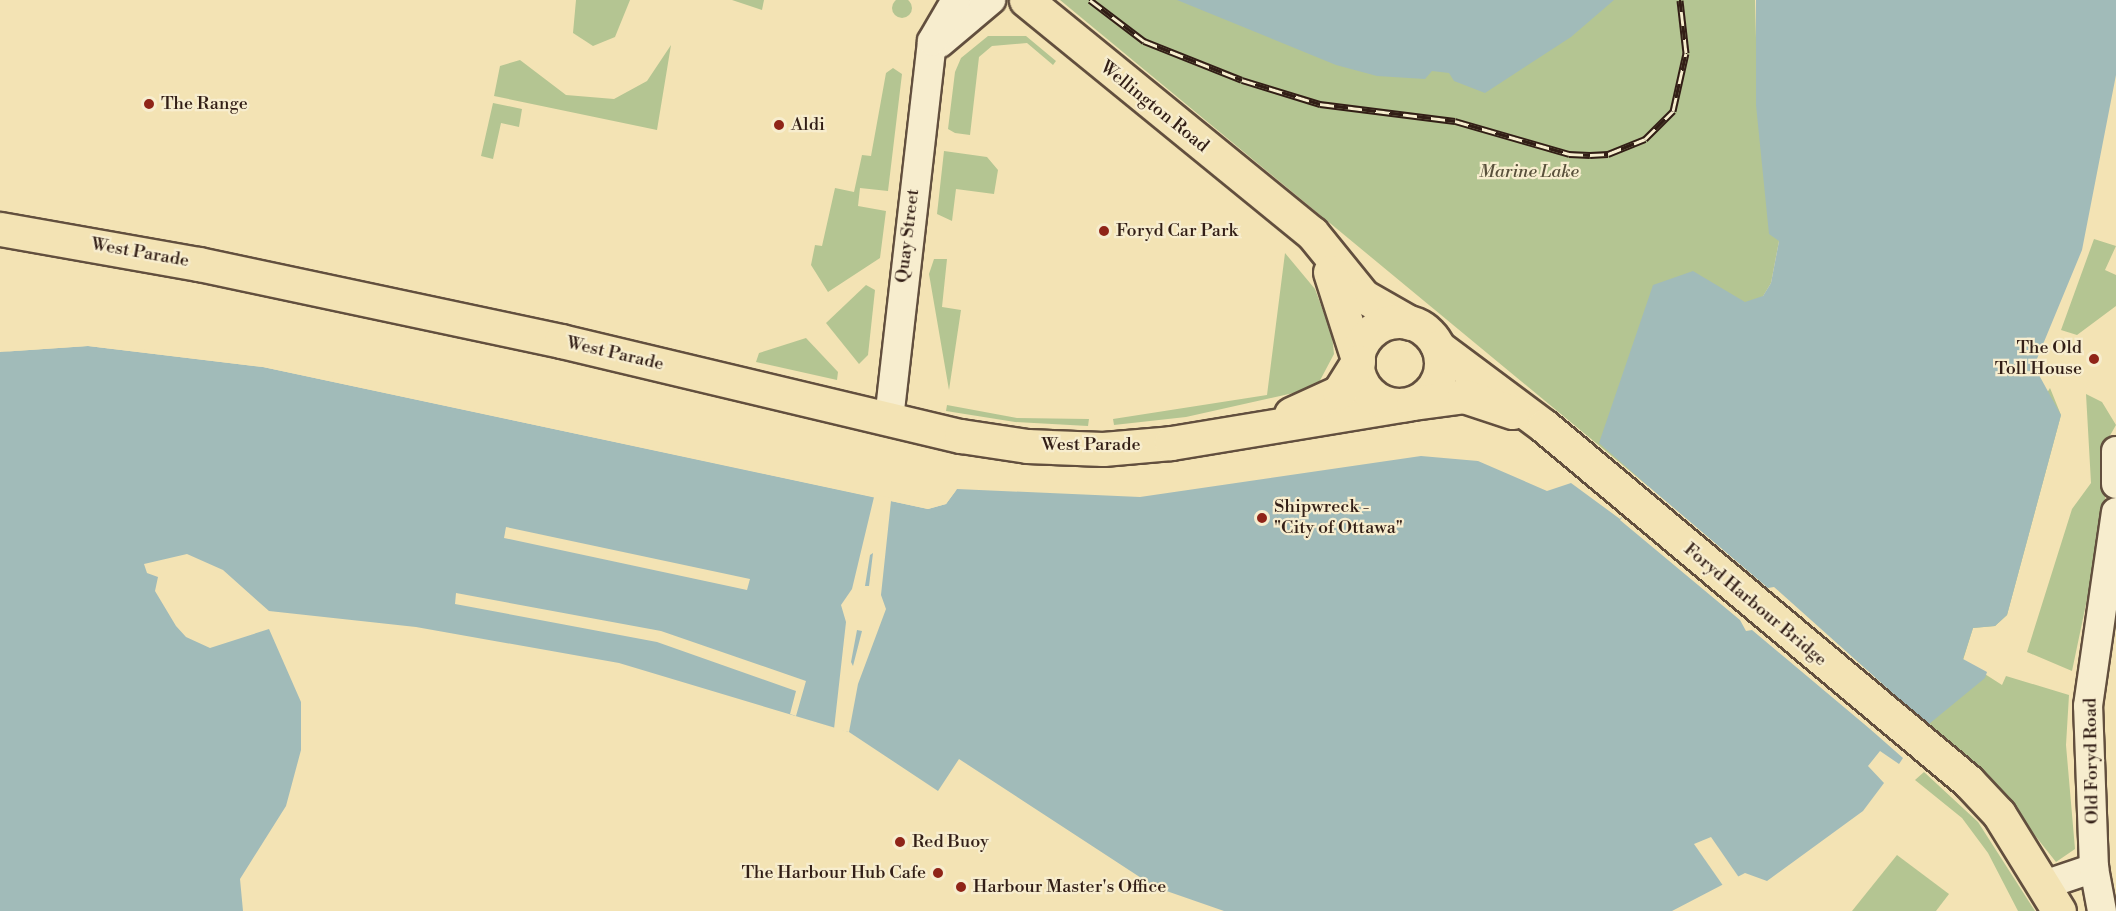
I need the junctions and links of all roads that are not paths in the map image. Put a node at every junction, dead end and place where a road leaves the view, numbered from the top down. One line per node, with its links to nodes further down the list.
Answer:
1 (956, 0): 4 (street, Quay Street)
2 (991, 0): 4 (street)
3 (1026, 0): 5 (main road, Wellington Road)
4 (931, 54): 11 (street, Quay Street)
5 (1284, 212): 7 (main road, Wellington Road); 9 (main road, Wellington Road)
6 (0, 229): 11 (main road, West Parade)
7 (1410, 323): 8 (main road); 9 (main road)
8 (1438, 347): 10 (main road); 12 (main road)
9 (1358, 360): 10 (main road); 13 (main road, West Parade)
10 (1406, 404): 12 (main road); 13 (main road, West Parade)
11 (889, 419): 13 (main road, West Parade)
12 (1544, 426): 19 (main road, Foryd Harbour Bridge)
13 (1232, 432)
14 (2116, 451): 15 (street)
15 (2116, 484)
16 (2116, 512): 17 (street, Old Foryd Road)
17 (2110, 586): 18 (street, Old Foryd Road)
18 (2094, 868): 19 (street); 20 (street, Old Foryd Road)
19 (2053, 898)
20 (2102, 911)

